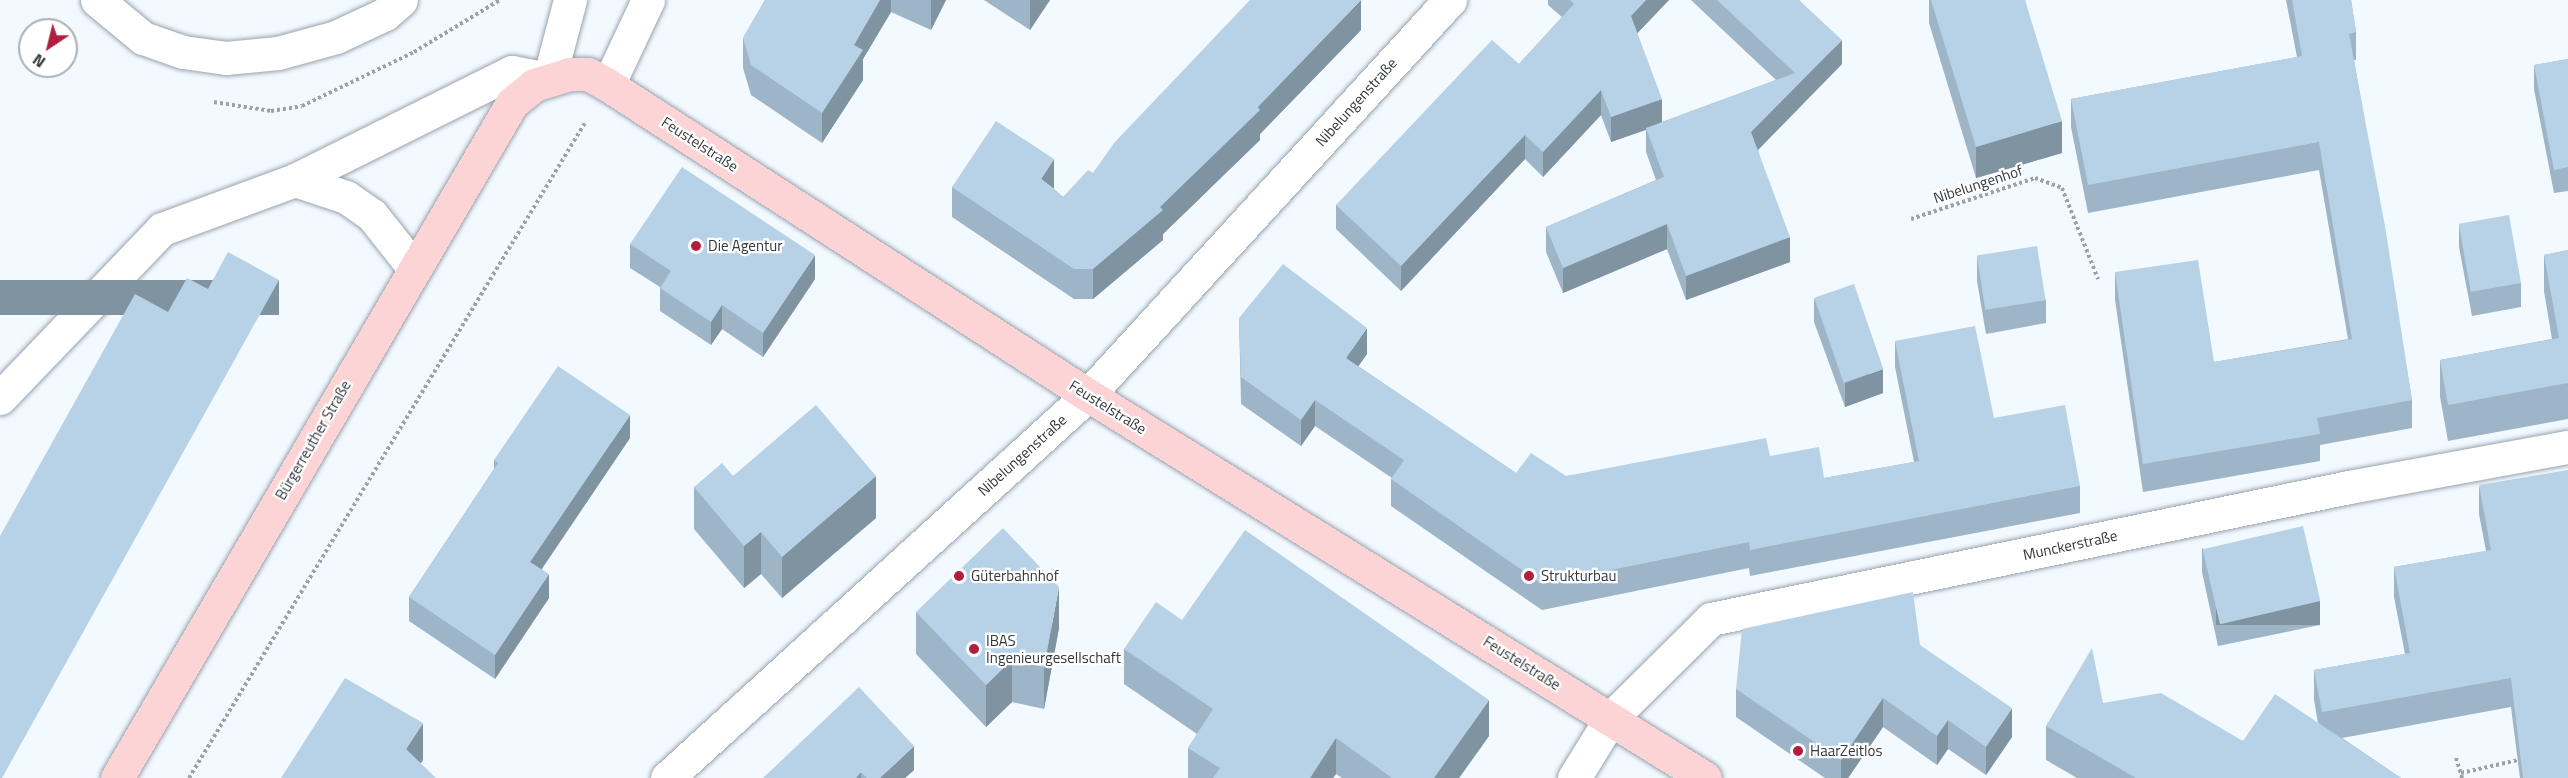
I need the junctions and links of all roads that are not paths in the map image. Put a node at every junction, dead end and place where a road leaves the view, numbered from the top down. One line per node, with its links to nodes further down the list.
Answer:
1 (97, 0): 2 (street)
2 (401, 0)
3 (570, 0): 6 (street)
4 (648, 0): 7 (street)
5 (1450, 0): 11 (street, Nibelungenstraße)
6 (549, 79): 7 (main road, Feustelstraße); 8 (main road, Feustelstraße); 9 (street)
7 (608, 85): 11 (main road, Feustelstraße)
8 (512, 103): 10 (main road, Bürgerreuther Straße)
9 (296, 180): 10 (street); 12 (street)
10 (413, 267): 15 (main road, Bürgerreuther Straße)
11 (1088, 395): 14 (main road, Feustelstraße); 16 (street, Nibelungenstraße)
12 (0, 398)
13 (2568, 447): 14 (street, Munckerstraße)
14 (1611, 718): 17 (street, Munckerstraße); 18 (main road, Feustelstraße)
15 (117, 778)
16 (667, 778)
17 (1574, 778)
18 (1705, 778)

